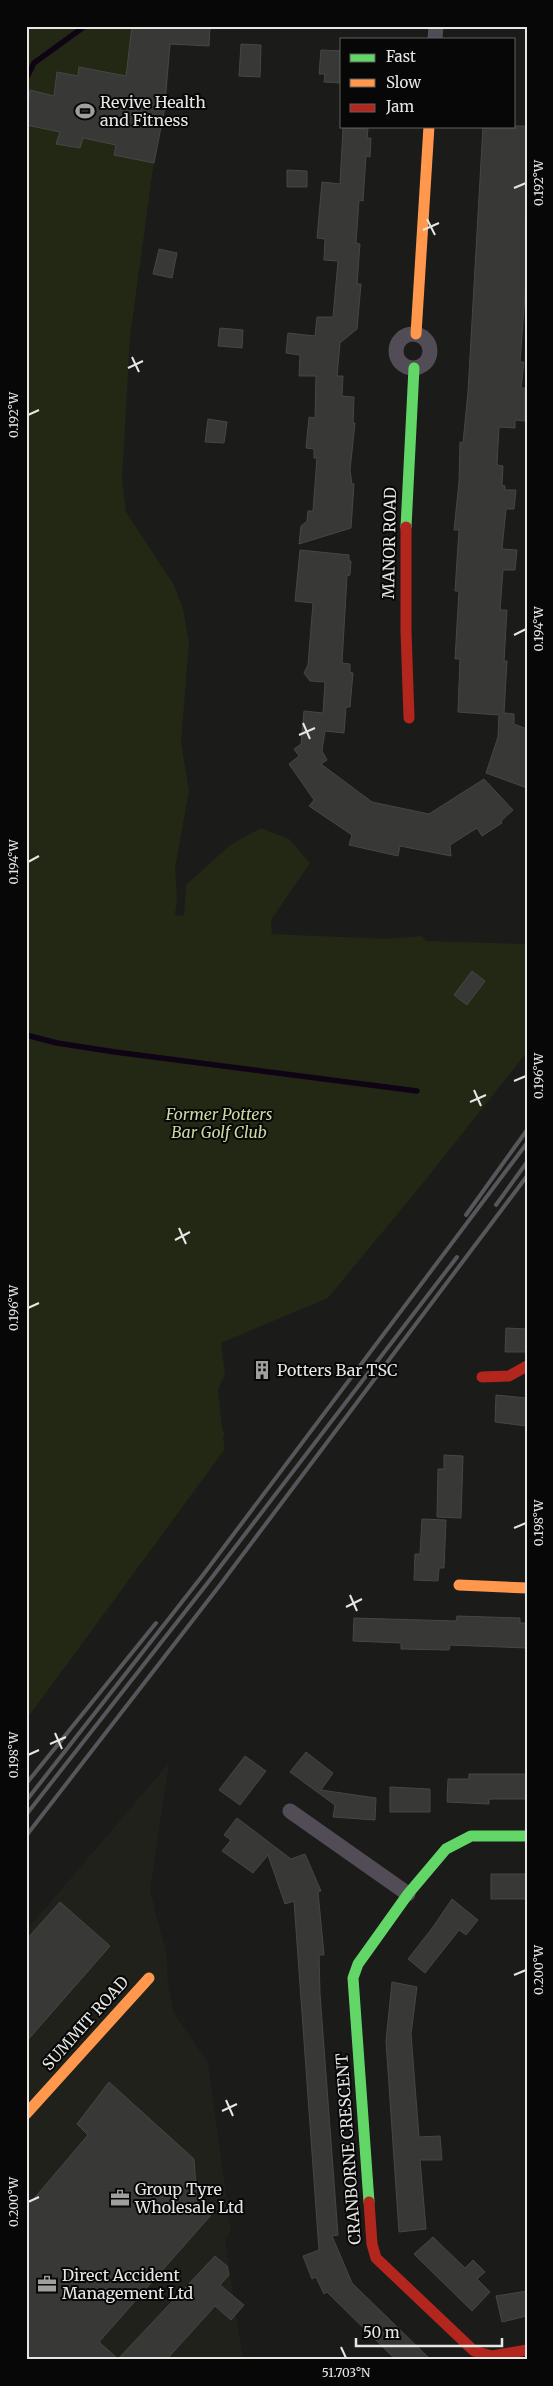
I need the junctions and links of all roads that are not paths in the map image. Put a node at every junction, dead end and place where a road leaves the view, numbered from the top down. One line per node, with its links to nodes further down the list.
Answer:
1 (429, 128): 2 (street)
2 (416, 334): 3 (street); 3 (street)
3 (414, 368): 4 (street, MANOR ROAD)
4 (409, 718)
5 (527, 1366): 6 (street)
6 (482, 1377)
7 (459, 1585): 8 (street)
8 (527, 1588)
9 (290, 1811): 11 (street)
10 (527, 1836): 11 (street, CRANBORNE CRESCENT)
11 (408, 1894): 14 (street, CRANBORNE CRESCENT)
12 (149, 1978): 13 (street, SUMMIT ROAD)
13 (26, 2114)
14 (527, 2350)

